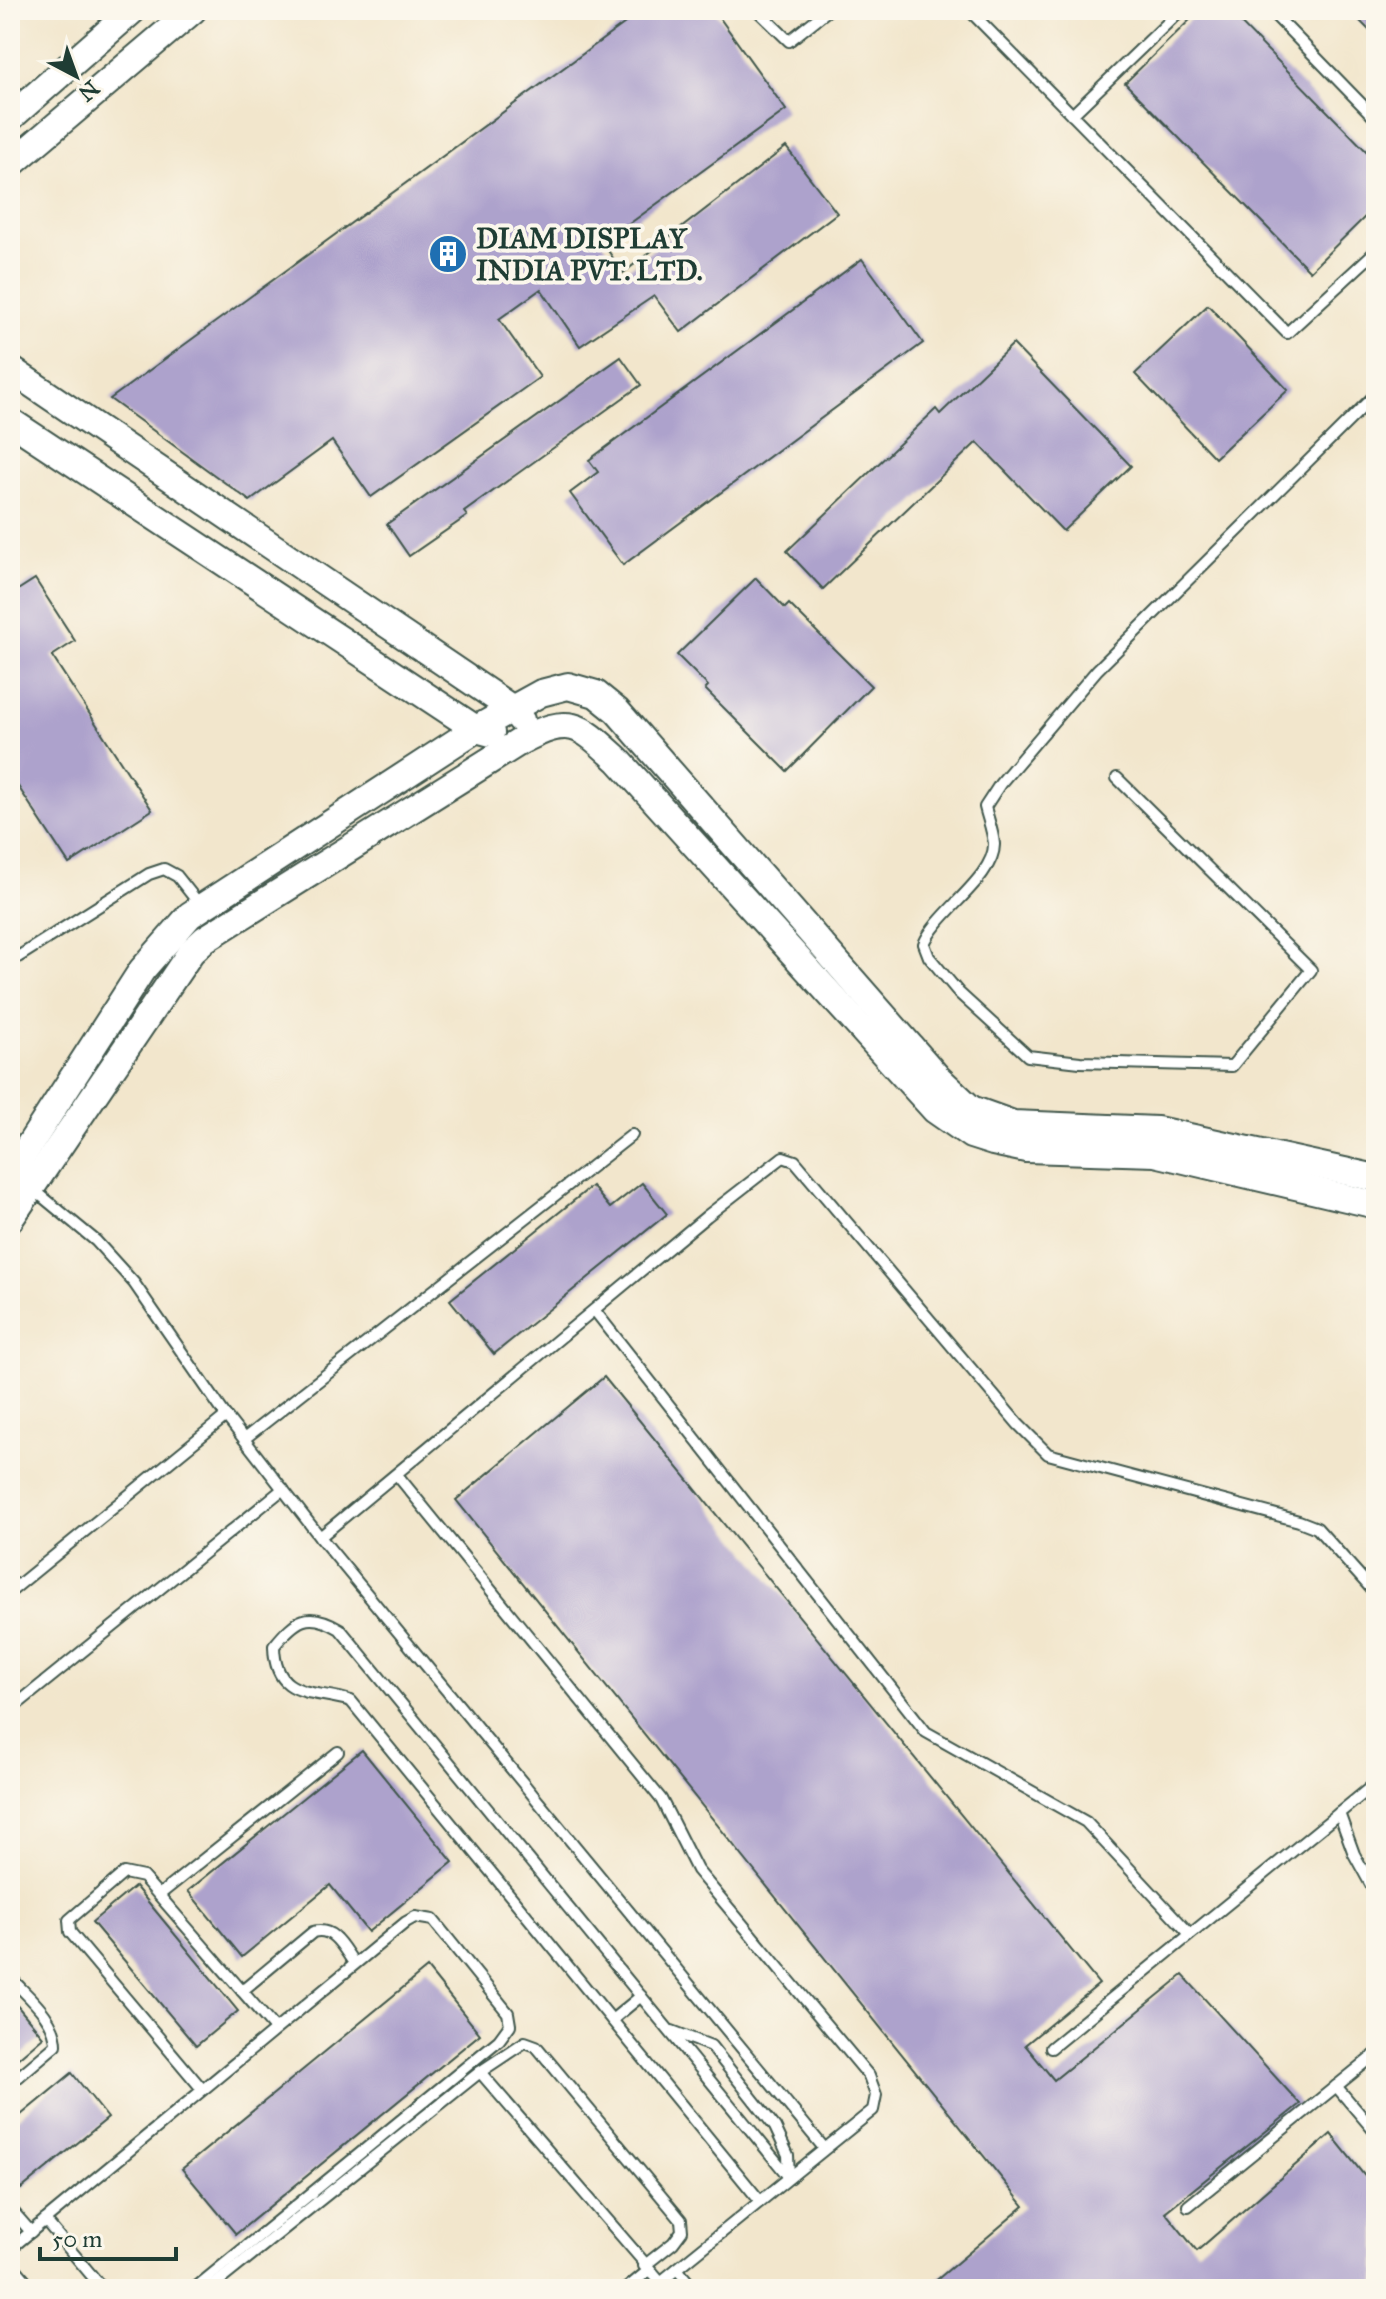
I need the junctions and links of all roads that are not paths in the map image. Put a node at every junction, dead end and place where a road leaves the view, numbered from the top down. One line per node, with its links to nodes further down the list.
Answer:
1 (133, 10): 9 (street)
2 (193, 10): 11 (street)
3 (757, 10): 4 (lane)
4 (828, 10)
5 (969, 10): 8 (lane)
6 (1181, 10): 8 (lane)
7 (1270, 10): 10 (lane)
8 (1072, 115): 12 (lane)
9 (10, 118)
10 (1376, 119)
11 (10, 165)
12 (1376, 251)
13 (10, 369): 16 (street)
14 (1376, 394): 19 (lane)
15 (10, 421): 17 (street)
16 (511, 708): 17 (street); 18 (street); 24 (street)
17 (476, 729): 18 (street); 20 (street)
18 (526, 738): 23 (street); 25 (street)
19 (1117, 778)
20 (201, 907): 21 (lane); 23 (street)
21 (10, 962)
22 (632, 1135): 29 (lane)
23 (18, 1178): 26 (street); 28 (lane)
24 (1376, 1178)
25 (1376, 1205)
26 (10, 1219)
27 (595, 1311): 30 (lane); 34 (lane); 41 (lane)
28 (226, 1416): 29 (lane); 33 (lane)
29 (244, 1439): 31 (lane)
30 (398, 1476): 32 (lane); 56 (lane)
31 (283, 1489): 32 (lane); 35 (lane)
32 (320, 1537): 56 (lane)
33 (10, 1592)
34 (1376, 1594)
35 (10, 1710)
36 (338, 1752): 40 (lane)
37 (1376, 1783): 38 (lane)
38 (1339, 1813): 39 (lane); 41 (lane)
39 (1376, 1894)
40 (159, 1895): 44 (lane); 54 (lane)
41 (1190, 1934): 49 (lane)
42 (354, 1963): 44 (lane); 47 (lane); 70 (lane)
43 (10, 1977): 52 (lane)
44 (242, 1991): 47 (lane)
45 (641, 1996): 46 (lane); 46 (lane); 48 (lane)
46 (612, 2020): 58 (lane)
47 (275, 2029): 54 (lane)
48 (669, 2030): 57 (lane); 57 (lane)
49 (1051, 2048)
50 (1376, 2054): 53 (lane)
51 (480, 2072): 65 (lane); 65 (lane); 71 (lane)
52 (10, 2084)
53 (1336, 2086): 55 (lane); 59 (lane)
54 (202, 2089): 61 (lane)
55 (1376, 2133)
56 (824, 2148): 57 (lane)
57 (789, 2177): 58 (lane)
58 (760, 2201): 66 (lane)
59 (1188, 2206)
60 (10, 2208): 62 (lane)
61 (45, 2220): 62 (lane); 69 (lane)
62 (31, 2232): 63 (lane)
63 (10, 2249)
64 (10, 2262): 68 (lane)
65 (647, 2268): 67 (lane); 72 (lane)
66 (677, 2269): 67 (lane); 73 (lane)
67 (657, 2285)
68 (33, 2289)
69 (103, 2289)
70 (194, 2289)
71 (209, 2289)
72 (626, 2289)
73 (694, 2289)

